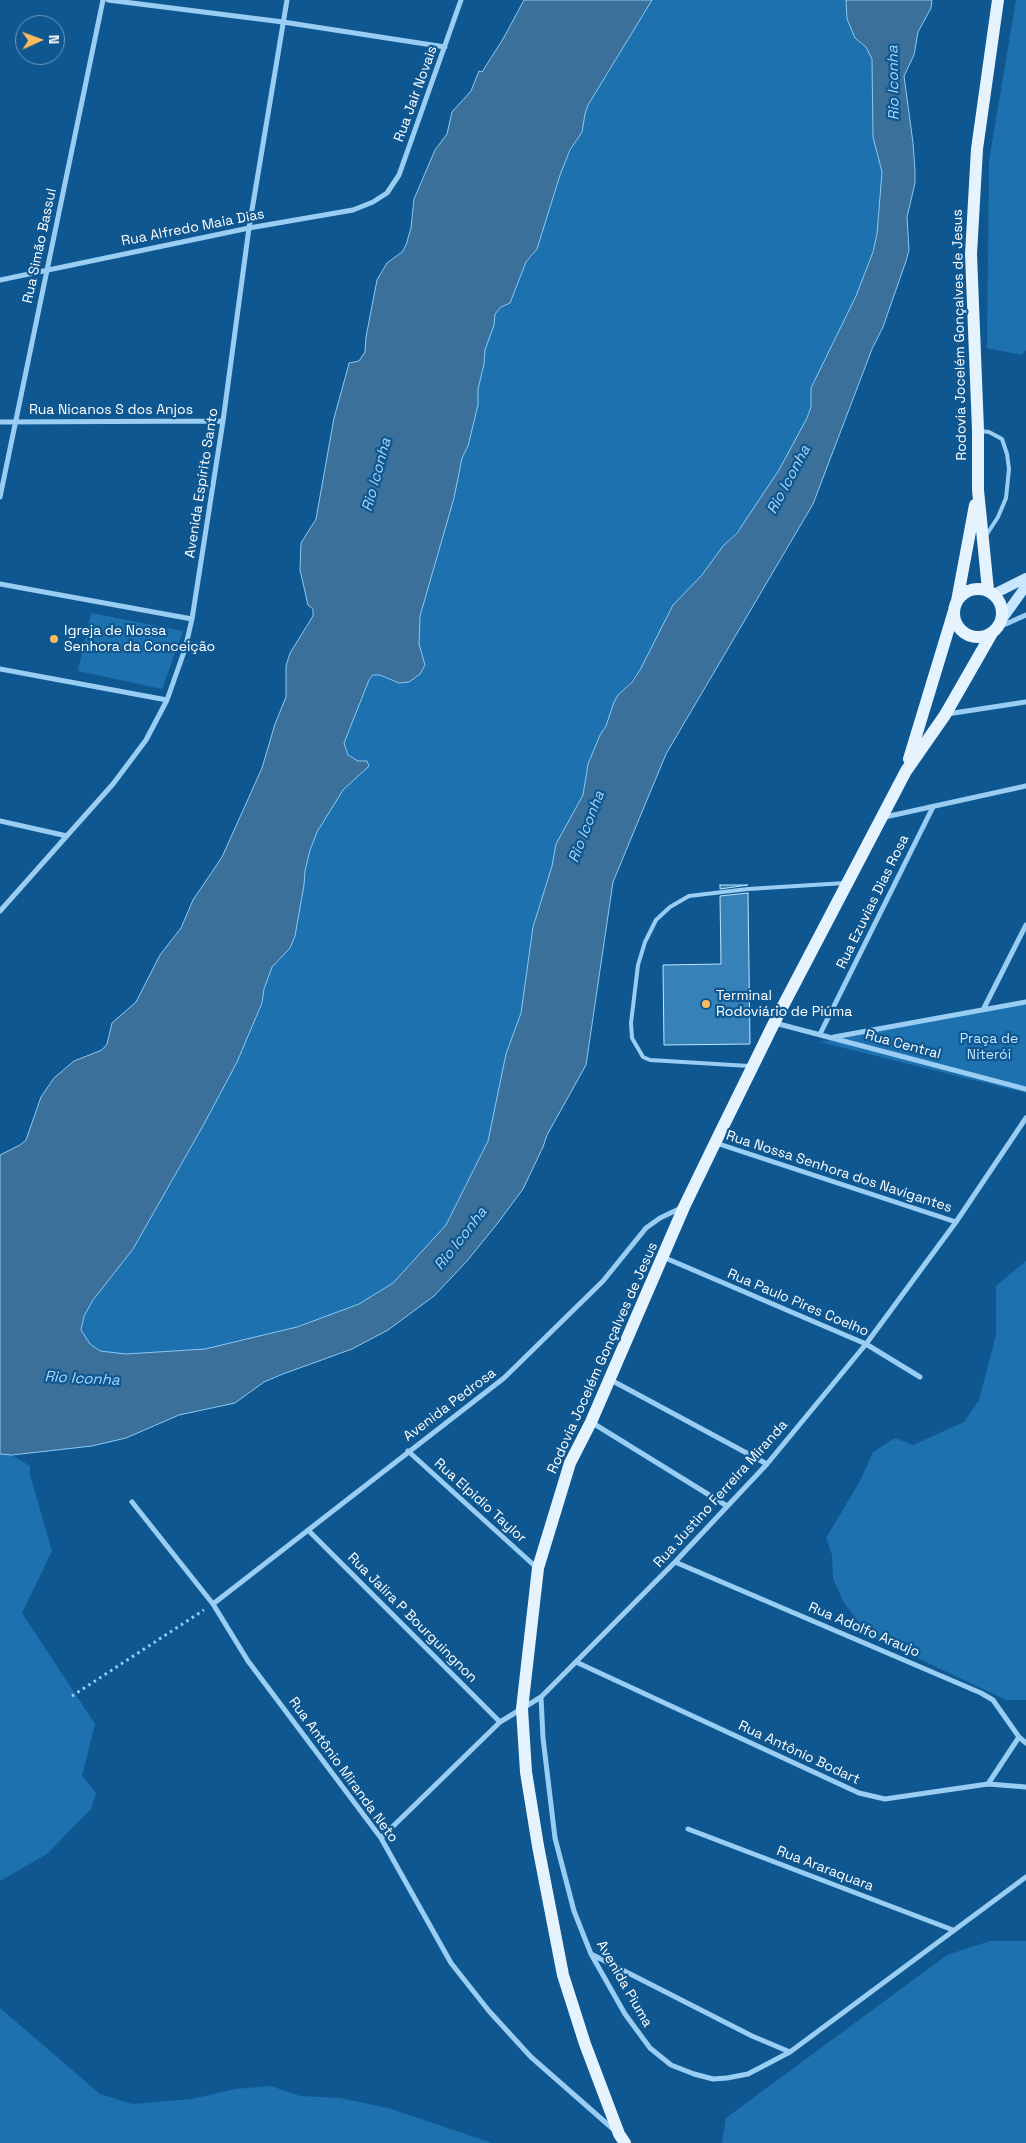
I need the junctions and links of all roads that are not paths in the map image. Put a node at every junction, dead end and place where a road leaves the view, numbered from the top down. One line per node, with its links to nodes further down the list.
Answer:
1 (103, 0): 10 (street, Rua Simão Bassul)
2 (108, 0): 6 (street)
3 (286, 0): 6 (street, Avenida Espírito Santo)
4 (461, 0): 7 (street, Rua Jair Novais)
5 (998, 0): 15 (main road, Rodovia Jocelém Gonçalves de Jesus)
6 (283, 22): 7 (street); 9 (street, Avenida Espírito Santo)
7 (445, 47): 8 (street, Rua Jair Novais)
8 (387, 194): 9 (street, Rua Alfredo Maia Dias)
9 (249, 228): 10 (street, Rua Alfredo Maia Dias); 12 (street, Avenida Espírito Santo)
10 (47, 269): 11 (street, Rua Alfredo Maia Dias); 14 (street, Rua Simão Bassul)
11 (0, 280)
12 (223, 421): 14 (street, Rua Nicanos S dos Anjos); 25 (street, Avenida Espírito Santo)
13 (0, 422): 14 (street, Rua Nicanos S dos Anjos)
14 (16, 422): 17 (street, Rua Simão Bassul)
15 (978, 430): 16 (main road, Rodovia Jocelém Gonçalves de Jesus); 18 (lane)
16 (978, 490): 18 (main road, Rodovia Jocelém Gonçalves de Jesus); 23 (main road, Rodovia Jocelém Gonçalves de Jesus)
17 (0, 497)
18 (982, 540): 22 (main road, Rodovia Jocelém Gonçalves de Jesus)
19 (1026, 578): 22 (main road)
20 (0, 584): 25 (street)
21 (1026, 586): 26 (main road)
22 (991, 592): 23 (main road); 26 (main road)
23 (955, 607): 26 (main road); 31 (main road, Rodovia Jocelém Gonçalves de Jesus)
24 (1026, 615): 26 (street)
25 (192, 619): 28 (street, Avenida Espírito Santo)
26 (998, 626): 30 (main road, Rodovia Jocelém Gonçalves de Jesus)
27 (0, 668): 28 (street)
28 (166, 700): 36 (street, Avenida Espírito Santo)
29 (1026, 702): 30 (street)
30 (945, 714): 31 (main road, Rodovia Jocelém Gonçalves de Jesus)
31 (906, 771): 34 (main road, Rodovia Jocelém Gonçalves de Jesus)
32 (1026, 786): 33 (street)
33 (933, 807): 34 (street); 43 (street, Rua Ezuvias Dias Rosa)
34 (882, 817): 37 (main road, Rodovia Jocelém Gonçalves de Jesus)
35 (0, 821): 36 (street)
36 (67, 836): 38 (street, Avenida Espírito Santo)
37 (848, 882): 42 (main road, Rodovia Jocelém Gonçalves de Jesus); 45 (lane)
38 (0, 911)
39 (1026, 925): 41 (street)
40 (1026, 1002): 41 (street)
41 (983, 1010): 44 (street)
42 (774, 1022): 43 (street, Rua Central); 45 (main road, Rodovia Jocelém Gonçalves de Jesus)
43 (820, 1034): 44 (street, Rua Central)
44 (831, 1038): 46 (street, Rua Central)
45 (754, 1066): 48 (main road, Rodovia Jocelém Gonçalves de Jesus)
46 (1026, 1089)
47 (1026, 1118): 50 (street, Rua Justino Ferreira Miranda)
48 (715, 1143): 49 (main road, Rodovia Jocelém Gonçalves de Jesus); 50 (street, Rua Nossa Senhora dos Navigantes)
49 (684, 1207): 51 (main road, Rodovia Jocelém Gonçalves de Jesus); 56 (street, Avenida Pedrosa)
50 (956, 1222): 52 (street, Rua Justino Ferreira Miranda)
51 (663, 1257): 52 (street, Rua Paulo Pires Coelho); 53 (main road, Rodovia Jocelém Gonçalves de Jesus)
52 (866, 1344): 54 (street, Rua Paulo Pires Coelho); 57 (street, Rua Justino Ferreira Miranda)
53 (608, 1378): 55 (main road, Rodovia Jocelém Gonçalves de Jesus); 57 (street)
54 (920, 1378)
55 (591, 1422): 59 (street); 62 (main road, Rodovia Jocelém Gonçalves de Jesus)
56 (408, 1451): 60 (street, Avenida Pedrosa); 62 (street, Rua Elpidio Taylor)
57 (767, 1464): 59 (street, Rua Justino Ferreira Miranda)
58 (132, 1502): 63 (street, Rua Antônio Miranda Neto)
59 (727, 1506): 61 (street, Rua Justino Ferreira Miranda)
60 (308, 1530): 63 (street, Avenida Pedrosa); 67 (street, Rua Jalira P Bourguingnon)
61 (675, 1562): 64 (street, Rua Justino Ferreira Miranda); 68 (street, Rua Adolfo Araujo)
62 (538, 1568): 66 (main road, Rodovia Jocelém Gonçalves de Jesus)
63 (213, 1604): 73 (street, Rua Antônio Miranda Neto)
64 (576, 1662): 65 (street, Rua Justino Ferreira Miranda); 70 (street, Rua Antônio Bodart)
65 (542, 1697): 66 (street, Rua Justino Ferreira Miranda); 76 (street, Avenida Piuma)
66 (522, 1709): 67 (street, Rua Justino Ferreira Miranda); 78 (main road, Rodovia Jocelém Gonçalves de Jesus)
67 (500, 1722): 73 (street, Rua Justino Ferreira Miranda)
68 (1019, 1737): 69 (street, Rua Adolfo Araujo); 70 (street)
69 (1026, 1743)
70 (988, 1784): 71 (street, Rua Antônio Bodart)
71 (1026, 1787)
72 (688, 1829): 75 (street, Rua Araraquara)
73 (381, 1838): 78 (street, Rua Antônio Miranda Neto)
74 (1026, 1877): 75 (street, Avenida Piuma)
75 (953, 1930): 77 (street, Avenida Piuma)
76 (591, 1954): 77 (street); 77 (street, Avenida Piuma)
77 (790, 2052)
78 (622, 2139)

